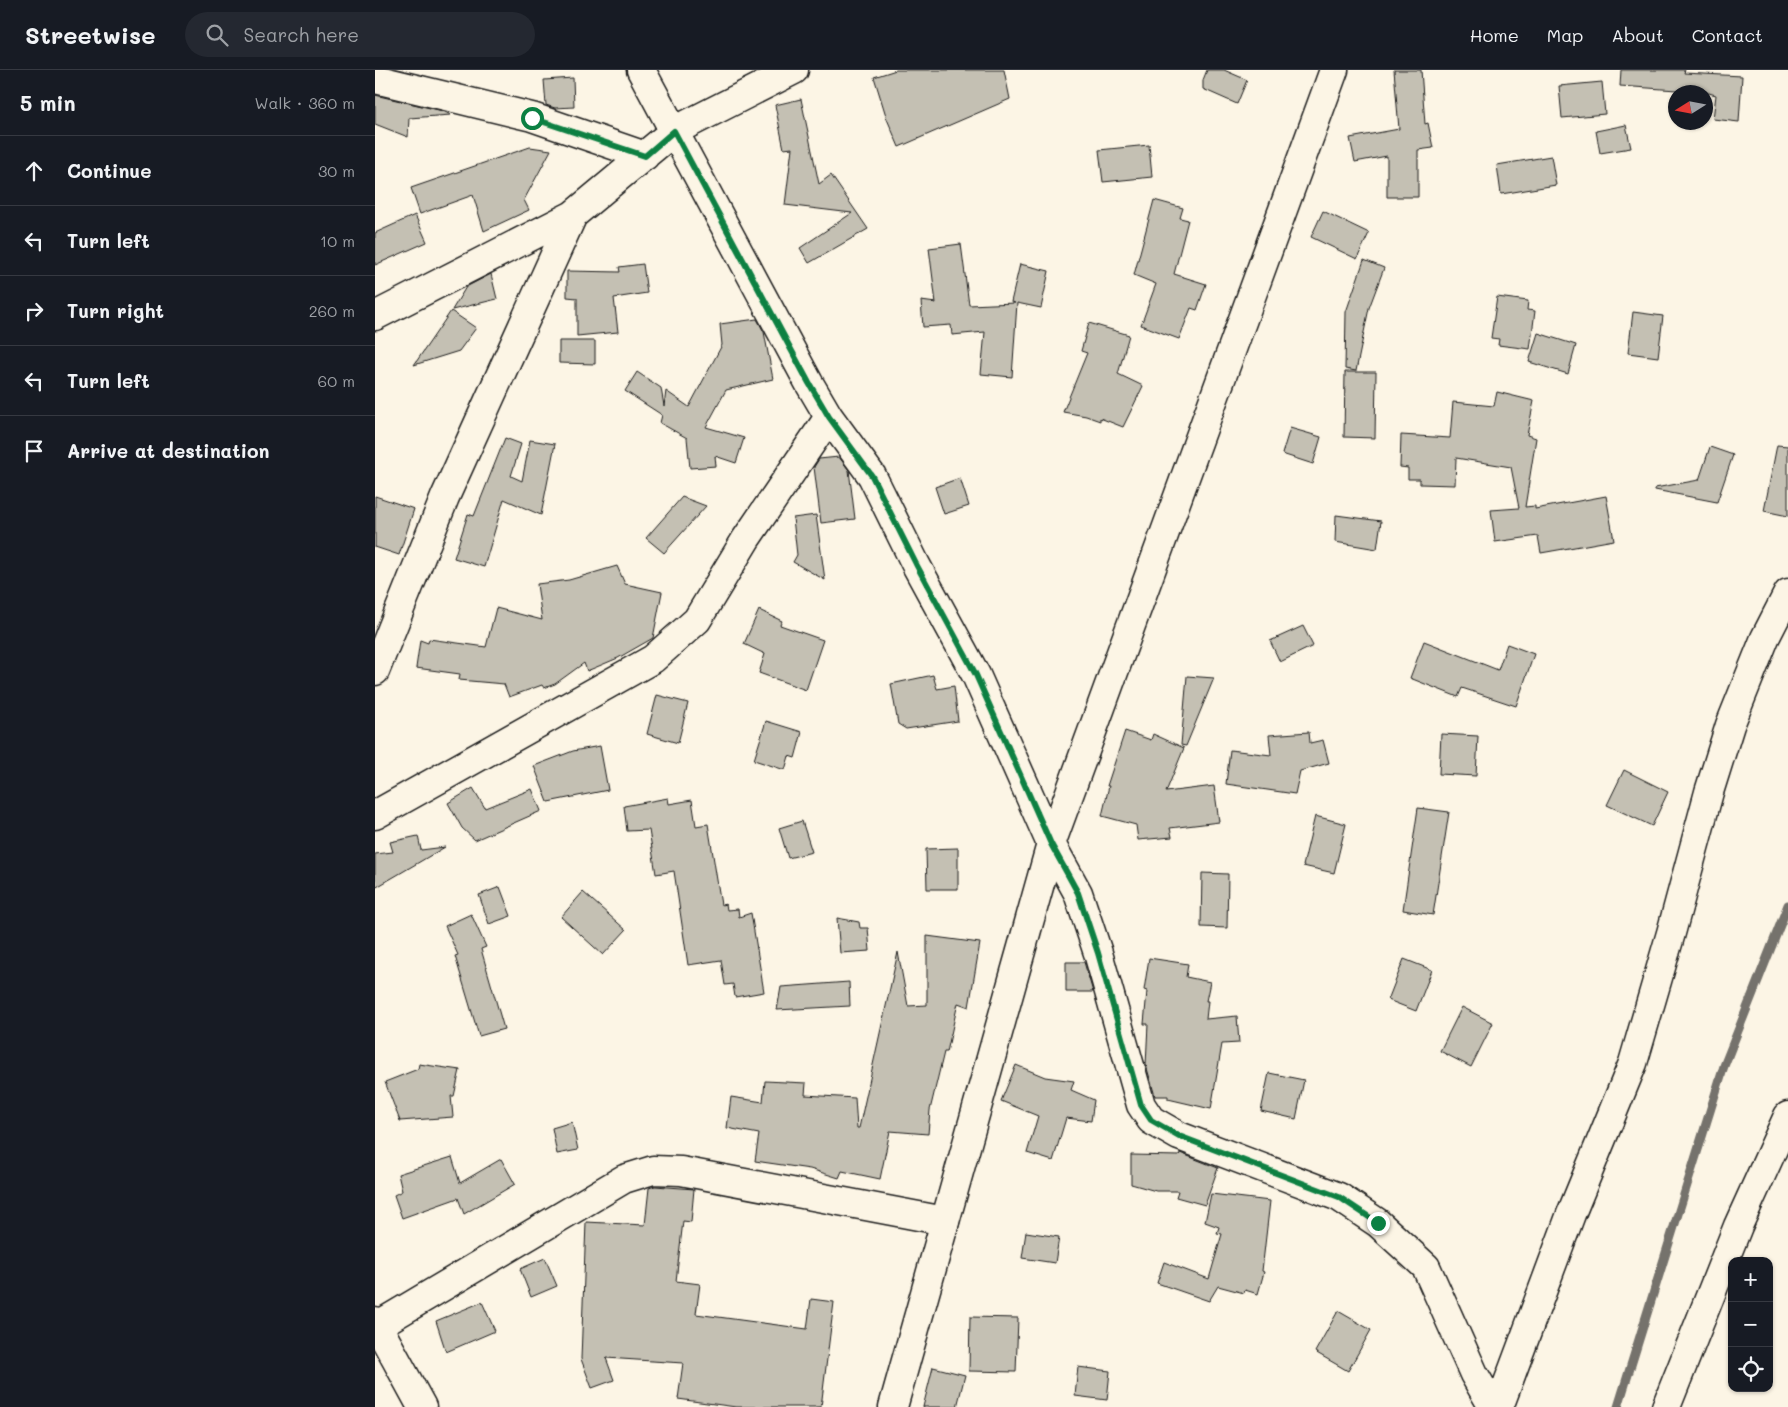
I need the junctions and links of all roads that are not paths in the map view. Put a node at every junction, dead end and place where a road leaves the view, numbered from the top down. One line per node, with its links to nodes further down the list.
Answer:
1 (641, 70): 6 (street)
2 (794, 70): 4 (street)
3 (1334, 70): 14 (street)
4 (767, 77): 6 (street)
5 (375, 79): 7 (street)
6 (674, 131): 7 (street); 10 (street)
7 (645, 156): 8 (street)
8 (573, 215): 9 (street); 12 (street)
9 (375, 316)
10 (829, 417): 13 (street); 14 (street)
11 (1788, 593): 21 (street)
12 (375, 671)
13 (375, 816)
14 (1051, 844): 16 (street); 20 (street)
15 (1788, 1116): 22 (street)
16 (945, 1221): 17 (street); 19 (street)
17 (376, 1325): 18 (street)
18 (422, 1407)
19 (893, 1407)
20 (1493, 1407)
21 (1499, 1407)
22 (1666, 1407)

